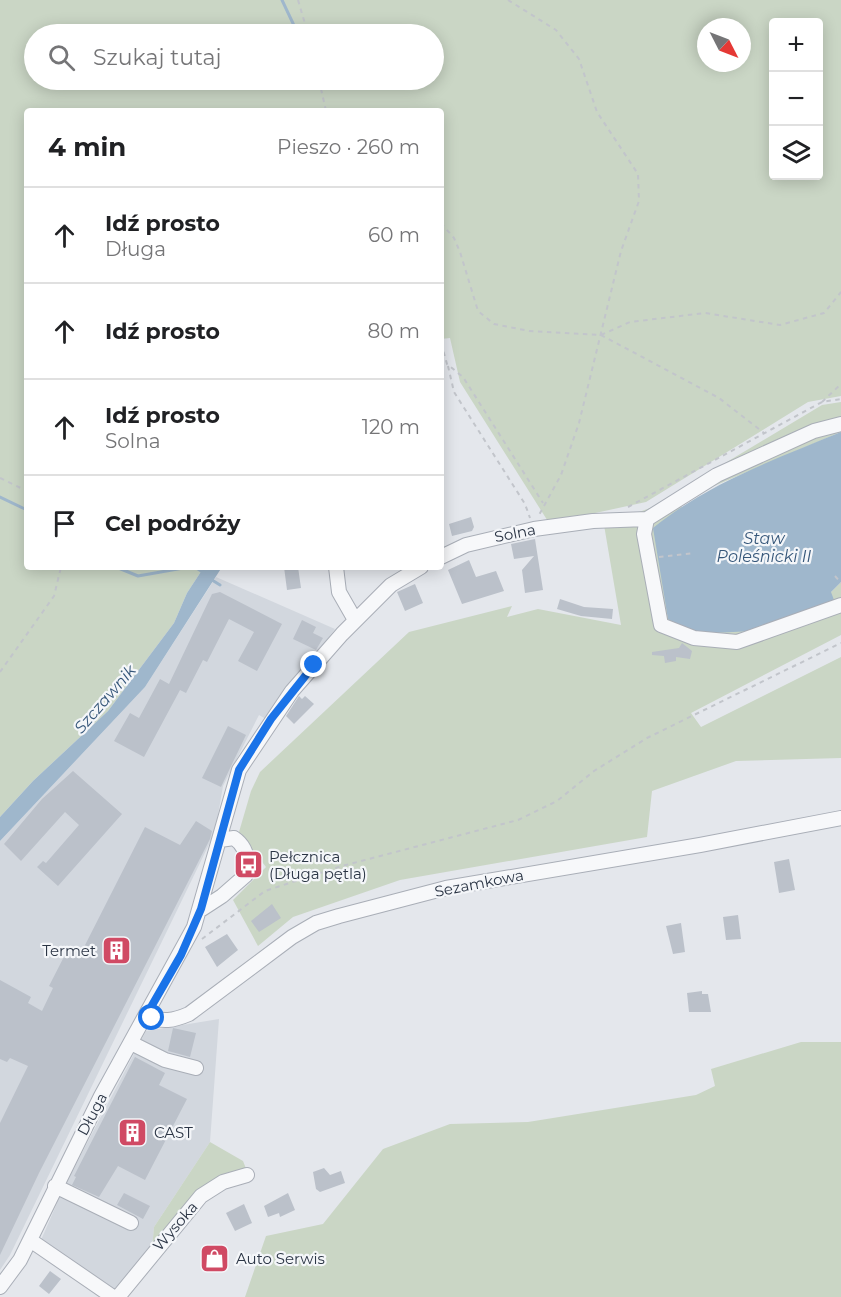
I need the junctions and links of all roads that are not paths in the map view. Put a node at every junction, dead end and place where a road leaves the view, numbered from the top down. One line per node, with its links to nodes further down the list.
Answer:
1 (841, 424): 2 (street)
2 (647, 519): 3 (street, Solna); 6 (street)
3 (444, 556)
4 (336, 570): 7 (street)
5 (416, 570): 7 (street)
6 (841, 605)
7 (354, 620): 9 (street)
8 (841, 818): 11 (street, Sezamkowa)
9 (221, 835): 10 (street, Długa); 10 (street)
10 (201, 909): 11 (street, Długa)
11 (147, 1014): 12 (street, Długa)
12 (131, 1043): 13 (street); 15 (street, Długa)
13 (196, 1068)
14 (247, 1175): 20 (street, Wysoka)
15 (55, 1186): 16 (street); 17 (street, Długa)
16 (131, 1224)
17 (30, 1240): 18 (street, Długa); 19 (street)
18 (0, 1287)
19 (113, 1297)
20 (118, 1297)

